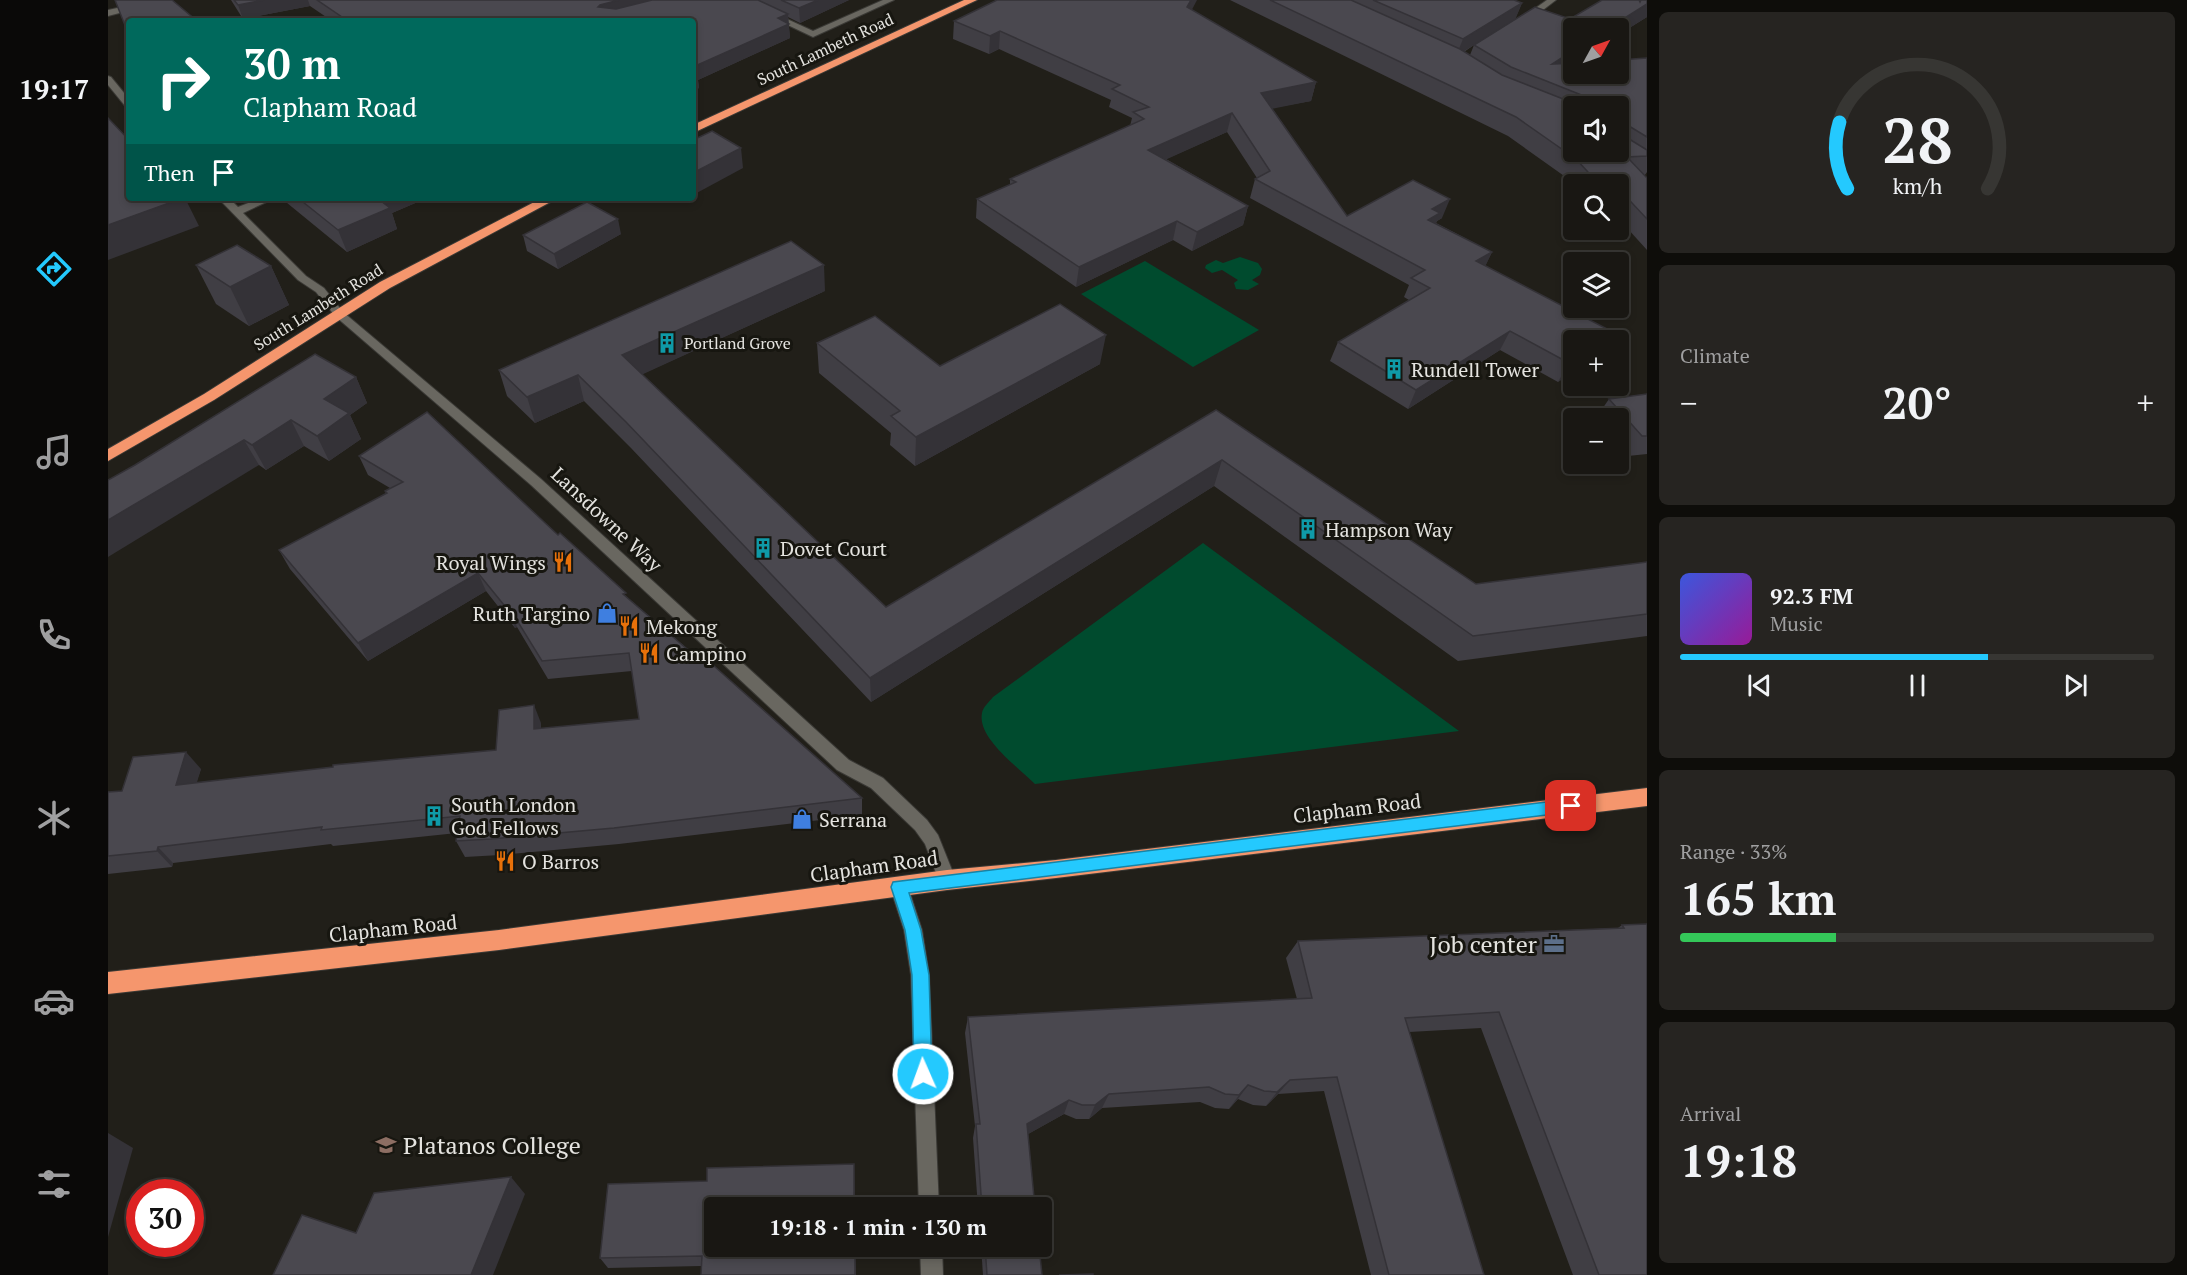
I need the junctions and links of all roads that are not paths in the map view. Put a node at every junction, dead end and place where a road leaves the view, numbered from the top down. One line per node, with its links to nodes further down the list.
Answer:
1 (165, 0): 6 (street)
2 (739, 0): 3 (street)
3 (890, 0)
4 (972, 0): 10 (highway, South Lambeth Road)
5 (1552, 0): 7 (street)
6 (108, 13)
7 (1511, 30)
8 (108, 79): 9 (street)
9 (126, 101)
10 (696, 128)
11 (226, 201): 14 (street, Lansdowne Way)
12 (263, 201): 14 (street)
13 (546, 201): 15 (highway, South Lambeth Road)
14 (236, 212): 15 (street, Lansdowne Way)
15 (339, 314): 16 (highway, South Lambeth Road); 18 (street, Lansdowne Way)
16 (108, 456)
17 (1647, 797): 18 (highway, Clapham Road)
18 (947, 880): 19 (highway, Clapham Road)
19 (899, 887): 20 (highway, Clapham Road); 21 (street)
20 (108, 983)
21 (929, 1197)
22 (931, 1257): 23 (street)
23 (932, 1275)

